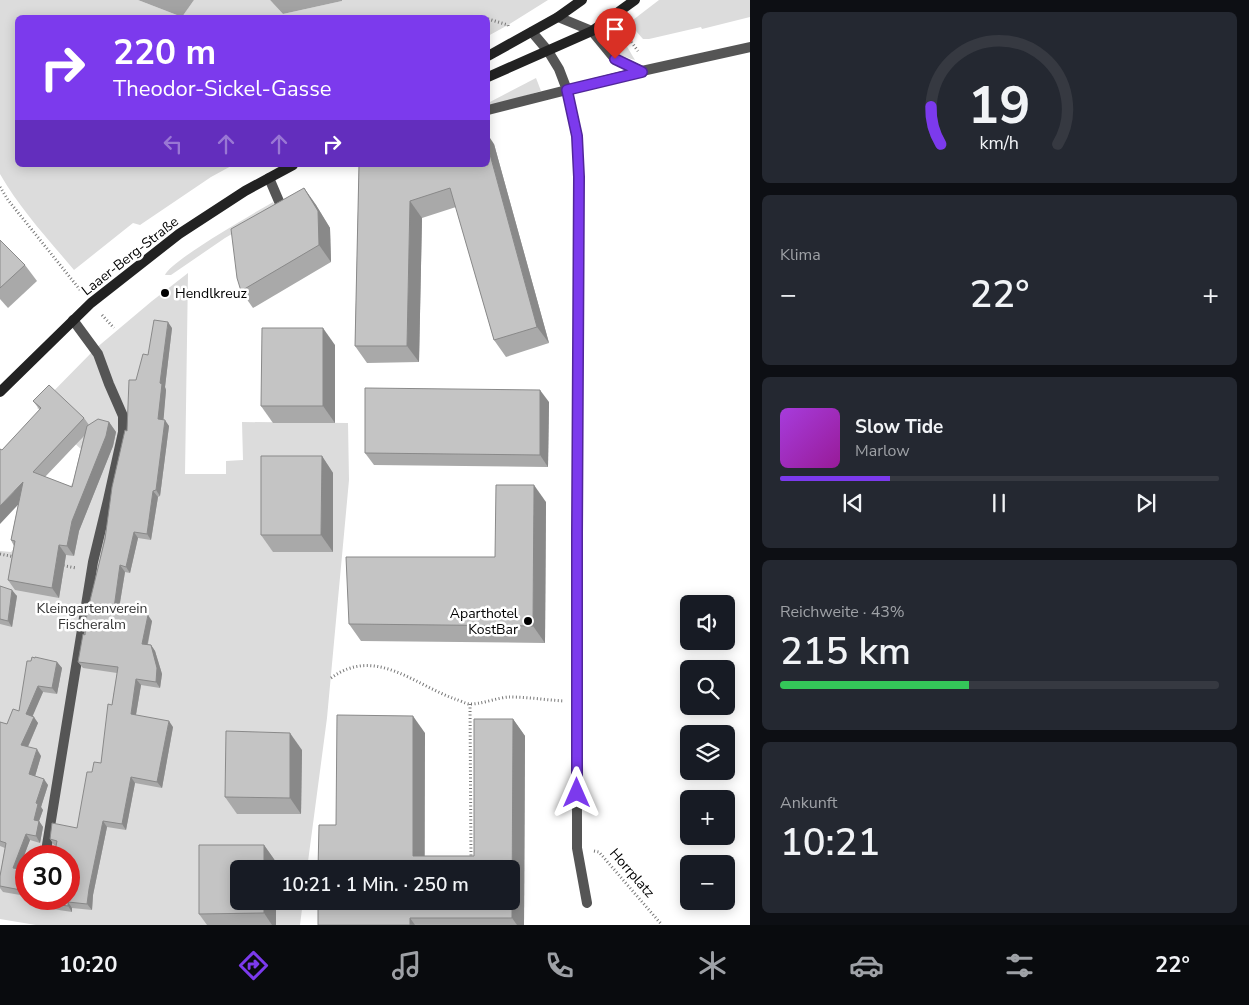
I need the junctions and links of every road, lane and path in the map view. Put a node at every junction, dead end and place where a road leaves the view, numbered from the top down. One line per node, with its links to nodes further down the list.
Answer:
1 (582, 0): 3 (main road)
2 (635, 0): 8 (main road)
3 (558, 17): 7 (main road); 8 (street)
4 (490, 20): 6 (path)
5 (619, 25): 12 (path)
6 (510, 29)
7 (532, 32): 10 (street); 11 (main road)
8 (592, 32): 10 (main road); 12 (street)
9 (750, 47): 12 (street)
10 (548, 51): 13 (main road); 14 (street)
11 (490, 55)
12 (647, 71): 14 (street)
13 (490, 76)
14 (567, 90): 15 (street); 29 (street)
15 (490, 109)
16 (289, 167): 17 (main road, Laaer-Berg-Straße)
17 (269, 178): 19 (street); 20 (main road, Laaer-Berg-Straße)
18 (0, 187): 20 (path)
19 (284, 213)
20 (91, 303): 21 (main road, Laaer-Berg-Straße); 22 (path)
21 (73, 320): 23 (main road, Laaer-Berg-Straße); 27 (street)
22 (114, 328)
23 (0, 392)
24 (0, 554): 25 (path)
25 (21, 558)
26 (56, 564): 27 (path)
27 (92, 571): 31 (street)
28 (331, 678): 30 (path)
29 (577, 702): 30 (path); 32 (street)
30 (470, 704): 33 (path)
31 (47, 845)
32 (577, 848): 34 (street); 35 (path, Horrplatz)
33 (471, 856)
34 (587, 903)
35 (662, 925)

